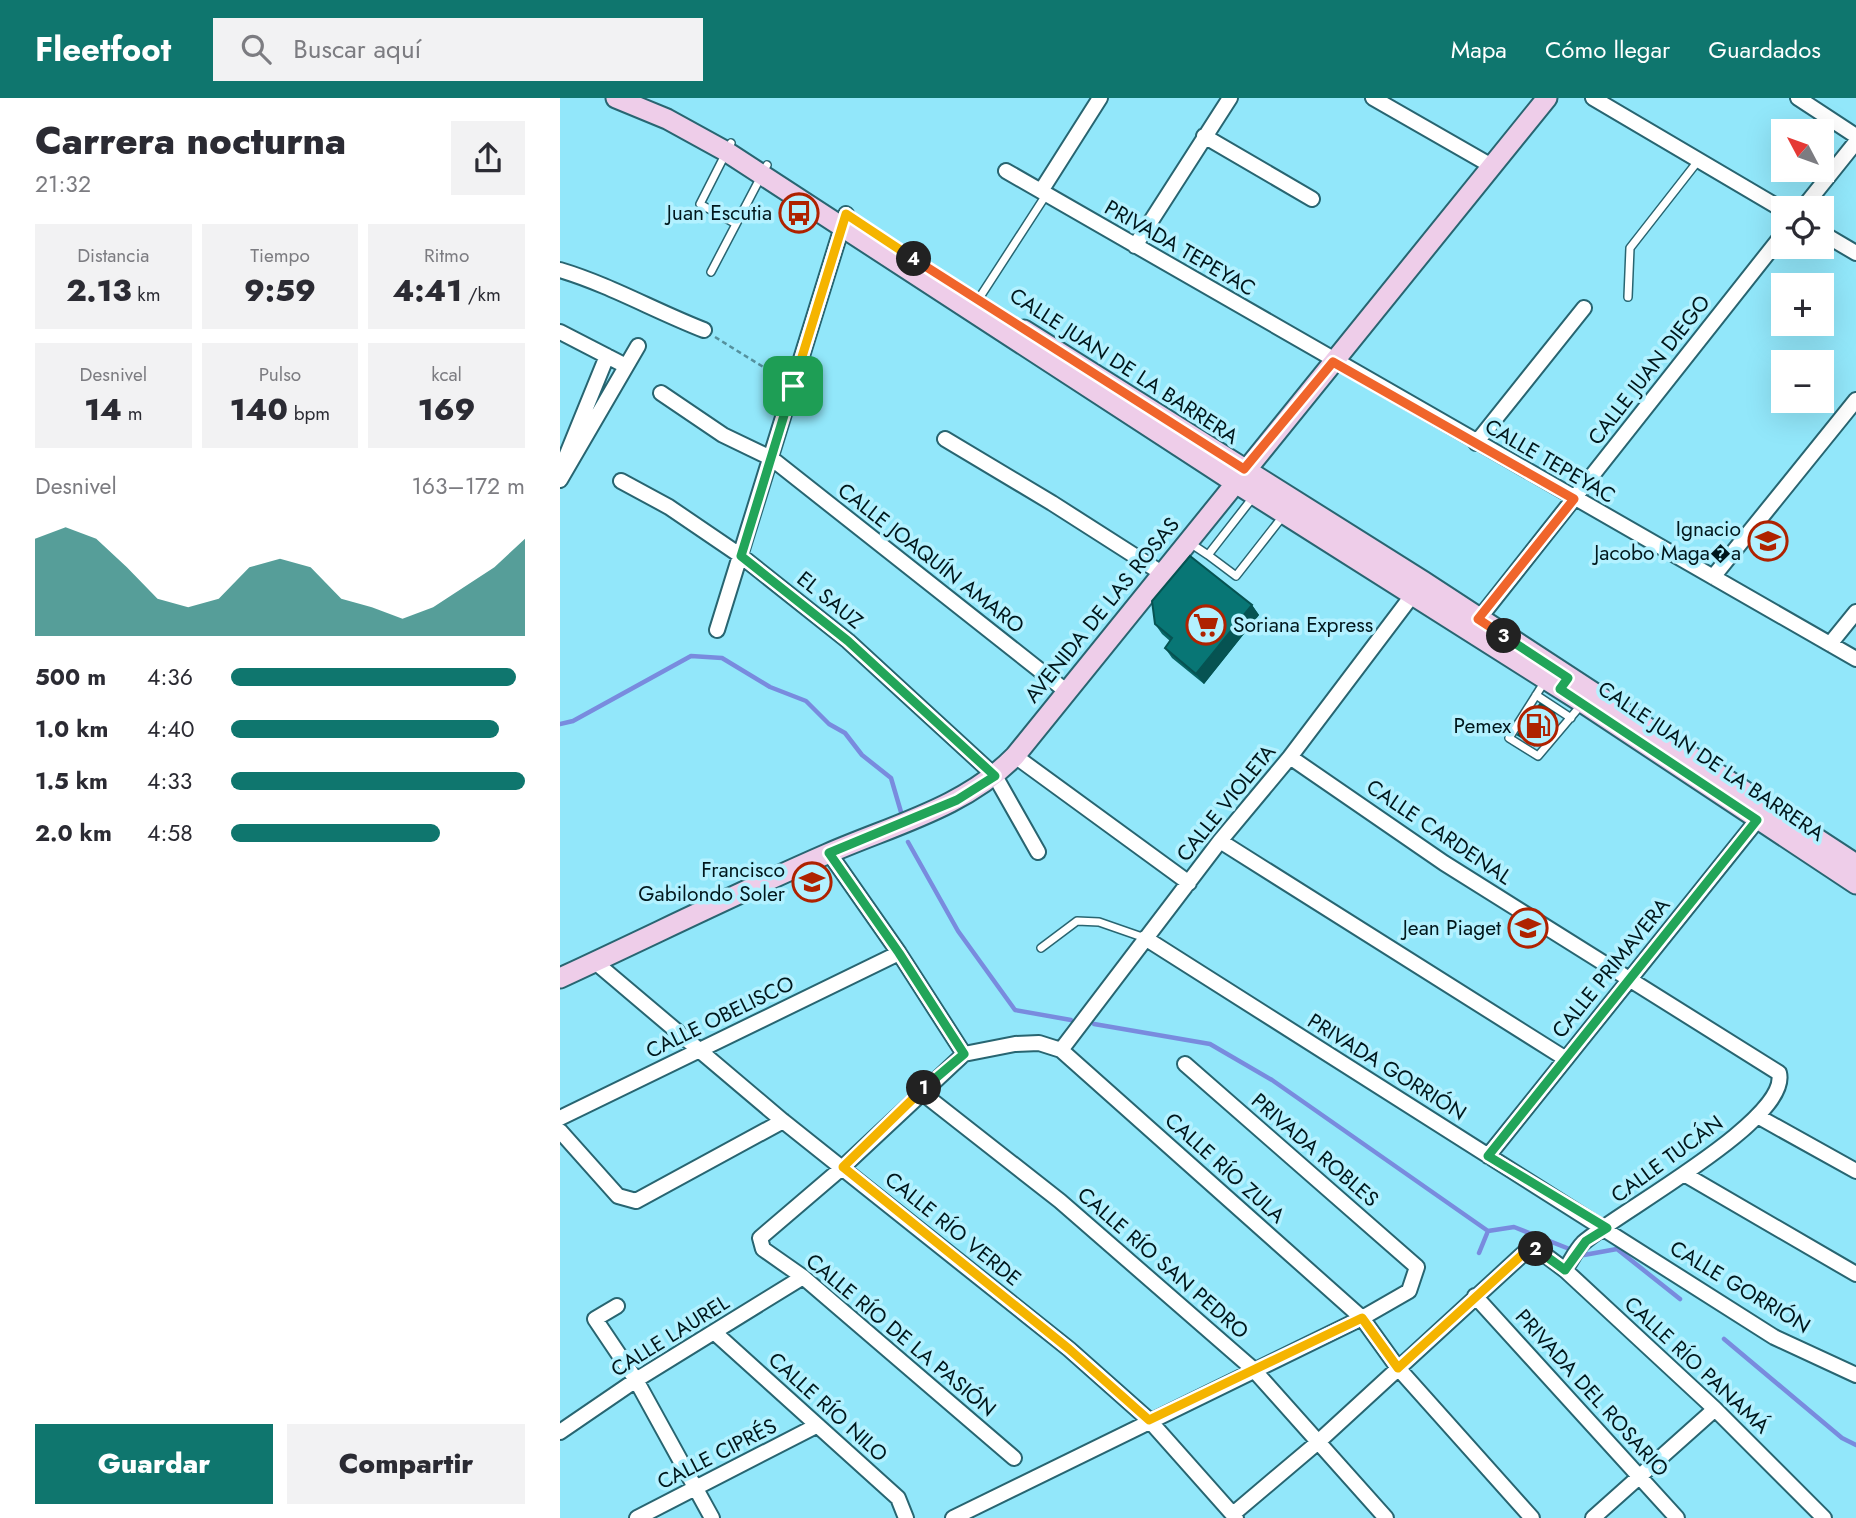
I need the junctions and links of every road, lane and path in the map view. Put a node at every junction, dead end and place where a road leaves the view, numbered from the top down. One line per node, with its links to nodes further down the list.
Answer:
1 (617, 98): 12 (main road, CALLE JUAN DE LA BARRERA)
2 (644, 98): 12 (main road, CALLE JUAN DE LA BARRERA)
3 (1100, 98): 17 (street)
4 (1230, 98): 9 (street)
5 (1373, 98): 14 (street)
6 (1547, 98): 14 (main road, AVENIDA DE LAS ROSAS)
7 (1593, 98): 13 (street)
8 (1798, 98): 10 (street)
9 (1204, 136): 19 (street); 24 (street)
10 (1856, 136)
11 (1856, 142): 18 (street)
12 (729, 147): 15 (main road, CALLE JUAN DE LA BARRERA); 22 (lane)
13 (1699, 160): 20 (street); 29 (lane)
14 (1490, 165): 36 (main road, AVENIDA DE LAS ROSAS)
15 (764, 170): 21 (main road, CALLE JUAN DE LA BARRERA); 22 (lane)
16 (1006, 171): 17 (street, PRIVADA TEPEYAC)
17 (1044, 193): 24 (street, PRIVADA TEPEYAC); 30 (lane)
18 (1813, 196)
19 (1312, 199)
20 (1771, 203)
21 (843, 220): 30 (main road, CALLE JUAN DE LA BARRERA); 38 (street); 45 (main road, CALLE JUAN DE LA BARRERA)
22 (736, 224): 28 (lane)
23 (1834, 240): 26 (street)
24 (1135, 246): 36 (street, PRIVADA TEPEYAC)
25 (1771, 249): 48 (street, CALLE JUAN DIEGO)
26 (1856, 253)
27 (560, 270): 32 (street)
28 (711, 272)
29 (1628, 297)
30 (978, 300): 45 (main road, CALLE JUAN DE LA BARRERA)
31 (1584, 308): 42 (street)
32 (704, 330): 38 (path)
33 (560, 332): 35 (street)
34 (638, 346): 37 (street)
35 (607, 356): 37 (street); 44 (street)
36 (1333, 362): 42 (street, CALLE TEPEYAC); 45 (main road, AVENIDA DE LAS ROSAS)
37 (626, 366): 44 (street)
38 (793, 386): 43 (street)
39 (661, 393): 43 (street, CALLE JOAQUÍN AMARO)
40 (1856, 400): 54 (street)
41 (945, 439): 53 (street)
42 (1476, 443): 48 (street, CALLE TEPEYAC)
43 (771, 458): 52 (street); 62 (street, CALLE JOAQUÍN AMARO)
44 (563, 475)
45 (1239, 475): 47 (main road, CALLE JUAN DE LA BARRERA); 50 (main road, AVENIDA DE LAS ROSAS)
46 (621, 481): 52 (street, EL SAUZ)
47 (1260, 489): 49 (main road, CALLE JUAN DE LA BARRERA); 51 (lane)
48 (1574, 499): 54 (street, CALLE TEPEYAC); 57 (street, CALLE JUAN DIEGO)
49 (1291, 508): 51 (lane); 55 (main road, CALLE JUAN DE LA BARRERA)
50 (1186, 541): 51 (lane); 53 (main road, AVENIDA DE LAS ROSAS)
51 (1208, 555)
52 (741, 556): 58 (street); 66 (street, EL SAUZ)
53 (1160, 572): 62 (main road, AVENIDA DE LAS ROSAS)
54 (1713, 578): 59 (street, CALLE TEPEYAC)
55 (1418, 587): 57 (main road, CALLE JUAN DE LA BARRERA); 65 (street, CALLE VIOLETA)
56 (1856, 612): 59 (street)
57 (1474, 625): 61 (main road, CALLE JUAN DE LA BARRERA)
58 (717, 630)
59 (1830, 644): 60 (street, CALLE TEPEYAC)
60 (1856, 659)
61 (1553, 685): 63 (main road, CALLE JUAN DE LA BARRERA); 63 (lane); 67 (main road, CALLE JUAN DE LA BARRERA)
62 (1066, 691): 64 (main road, AVENIDA DE LAS ROSAS)
63 (1577, 711): 67 (main road, CALLE JUAN DE LA BARRERA)
64 (1015, 756): 66 (main road, AVENIDA DE LAS ROSAS); 72 (street)
65 (1290, 757): 68 (street, CALLE VIOLETA); 79 (street, CALLE CARDENAL)
66 (995, 776): 69 (street, EL SAUZ); 70 (main road, AVENIDA DE LAS ROSAS)
67 (1762, 814): 71 (main road, CALLE JUAN DE LA BARRERA); 73 (main road, CALLE JUAN DE LA BARRERA); 79 (street, CALLE PRIMAVERA)
68 (1220, 841): 72 (street, CALLE VIOLETA); 83 (street)
69 (1038, 852)
70 (829, 853): 76 (street); 77 (main road, AVENIDA DE LAS ROSAS)
71 (1856, 864)
72 (1189, 883): 74 (street, CALLE VIOLETA)
73 (1856, 884)
74 (1145, 938): 75 (lane); 81 (street, CALLE VIOLETA); 91 (street, PRIVADA GORRIÓN)
75 (1041, 948)
76 (899, 953): 80 (street, CALLE OBELISCO); 82 (street)
77 (595, 962): 78 (main road, AVENIDA DE LAS ROSAS); 80 (street, CALLE RÍO VERDE)
78 (560, 978)
79 (1628, 981): 83 (street, CALLE PRIMAVERA); 85 (street, CALLE CARDENAL)
80 (699, 1050): 88 (street, CALLE OBELISCO); 89 (street, CALLE RÍO VERDE)
81 (1061, 1050): 82 (street); 101 (street, CALLE RÍO ZULA)
82 (964, 1054): 86 (street)
83 (1566, 1059): 91 (street, CALLE PRIMAVERA)
84 (1185, 1064): 101 (street, PRIVADA ROBLES)
85 (1779, 1073): 87 (street, CALLE TUCÁN)
86 (921, 1092): 92 (street); 104 (street, CALLE RÍO SAN PEDRO)
87 (1759, 1117): 93 (street); 94 (street, CALLE TUCÁN)
88 (560, 1118)
89 (783, 1121): 90 (street); 92 (street, CALLE RÍO VERDE)
90 (560, 1131)
91 (1488, 1156): 95 (street, PRIVADA GORRIÓN)
92 (843, 1167): 98 (street, CALLE RÍO DE LA PASIÓN); 108 (street, CALLE RÍO VERDE)
93 (1856, 1171)
94 (1684, 1174): 95 (street, CALLE TUCÁN); 97 (street)
95 (1607, 1228): 96 (street, CALLE TUCÁN); 105 (street, CALLE GORRIÓN)
96 (1565, 1270): 99 (street, CALLE RÍO PANAMÁ); 107 (street, CALLE RÍO PANAMÁ)
97 (1856, 1274)
98 (803, 1277): 102 (street, CALLE LAUREL); 112 (street, CALLE RÍO DE LA PASIÓN)
99 (1475, 1296): 103 (street); 113 (street, PRIVADA DEL ROSARIO)
100 (617, 1306): 106 (street)
101 (1362, 1318): 103 (street, CALLE RÍO ZULA); 104 (street)
102 (714, 1332): 106 (street, CALLE LAUREL); 109 (street, CALLE RÍO NILO)
103 (1398, 1368): 111 (street); 121 (street, CALLE RÍO ZULA)
104 (1253, 1369): 108 (street); 111 (street, CALLE RÍO SAN PEDRO)
105 (1856, 1375)
106 (636, 1381): 110 (street, CALLE LAUREL); 114 (street)
107 (1715, 1409): 113 (street); 124 (street, CALLE RÍO PANAMÁ)
108 (1149, 1420): 115 (street, CALLE RÍO VERDE); 119 (street)
109 (816, 1426): 114 (street, CALLE CIPRÉS); 118 (street, CALLE RÍO NILO)
110 (560, 1433)
111 (1317, 1443): 115 (street); 120 (street, CALLE RÍO SAN PEDRO)
112 (1014, 1458)
113 (1638, 1476): 122 (street); 123 (street, PRIVADA DEL ROSARIO)
114 (695, 1490): 116 (street, CALLE CIPRÉS); 117 (street)
115 (1234, 1516)
116 (637, 1518)
117 (712, 1518)
118 (906, 1518)
119 (953, 1518)
120 (1386, 1518)
121 (1532, 1518)
122 (1593, 1518)
123 (1677, 1518)
124 (1824, 1518)

